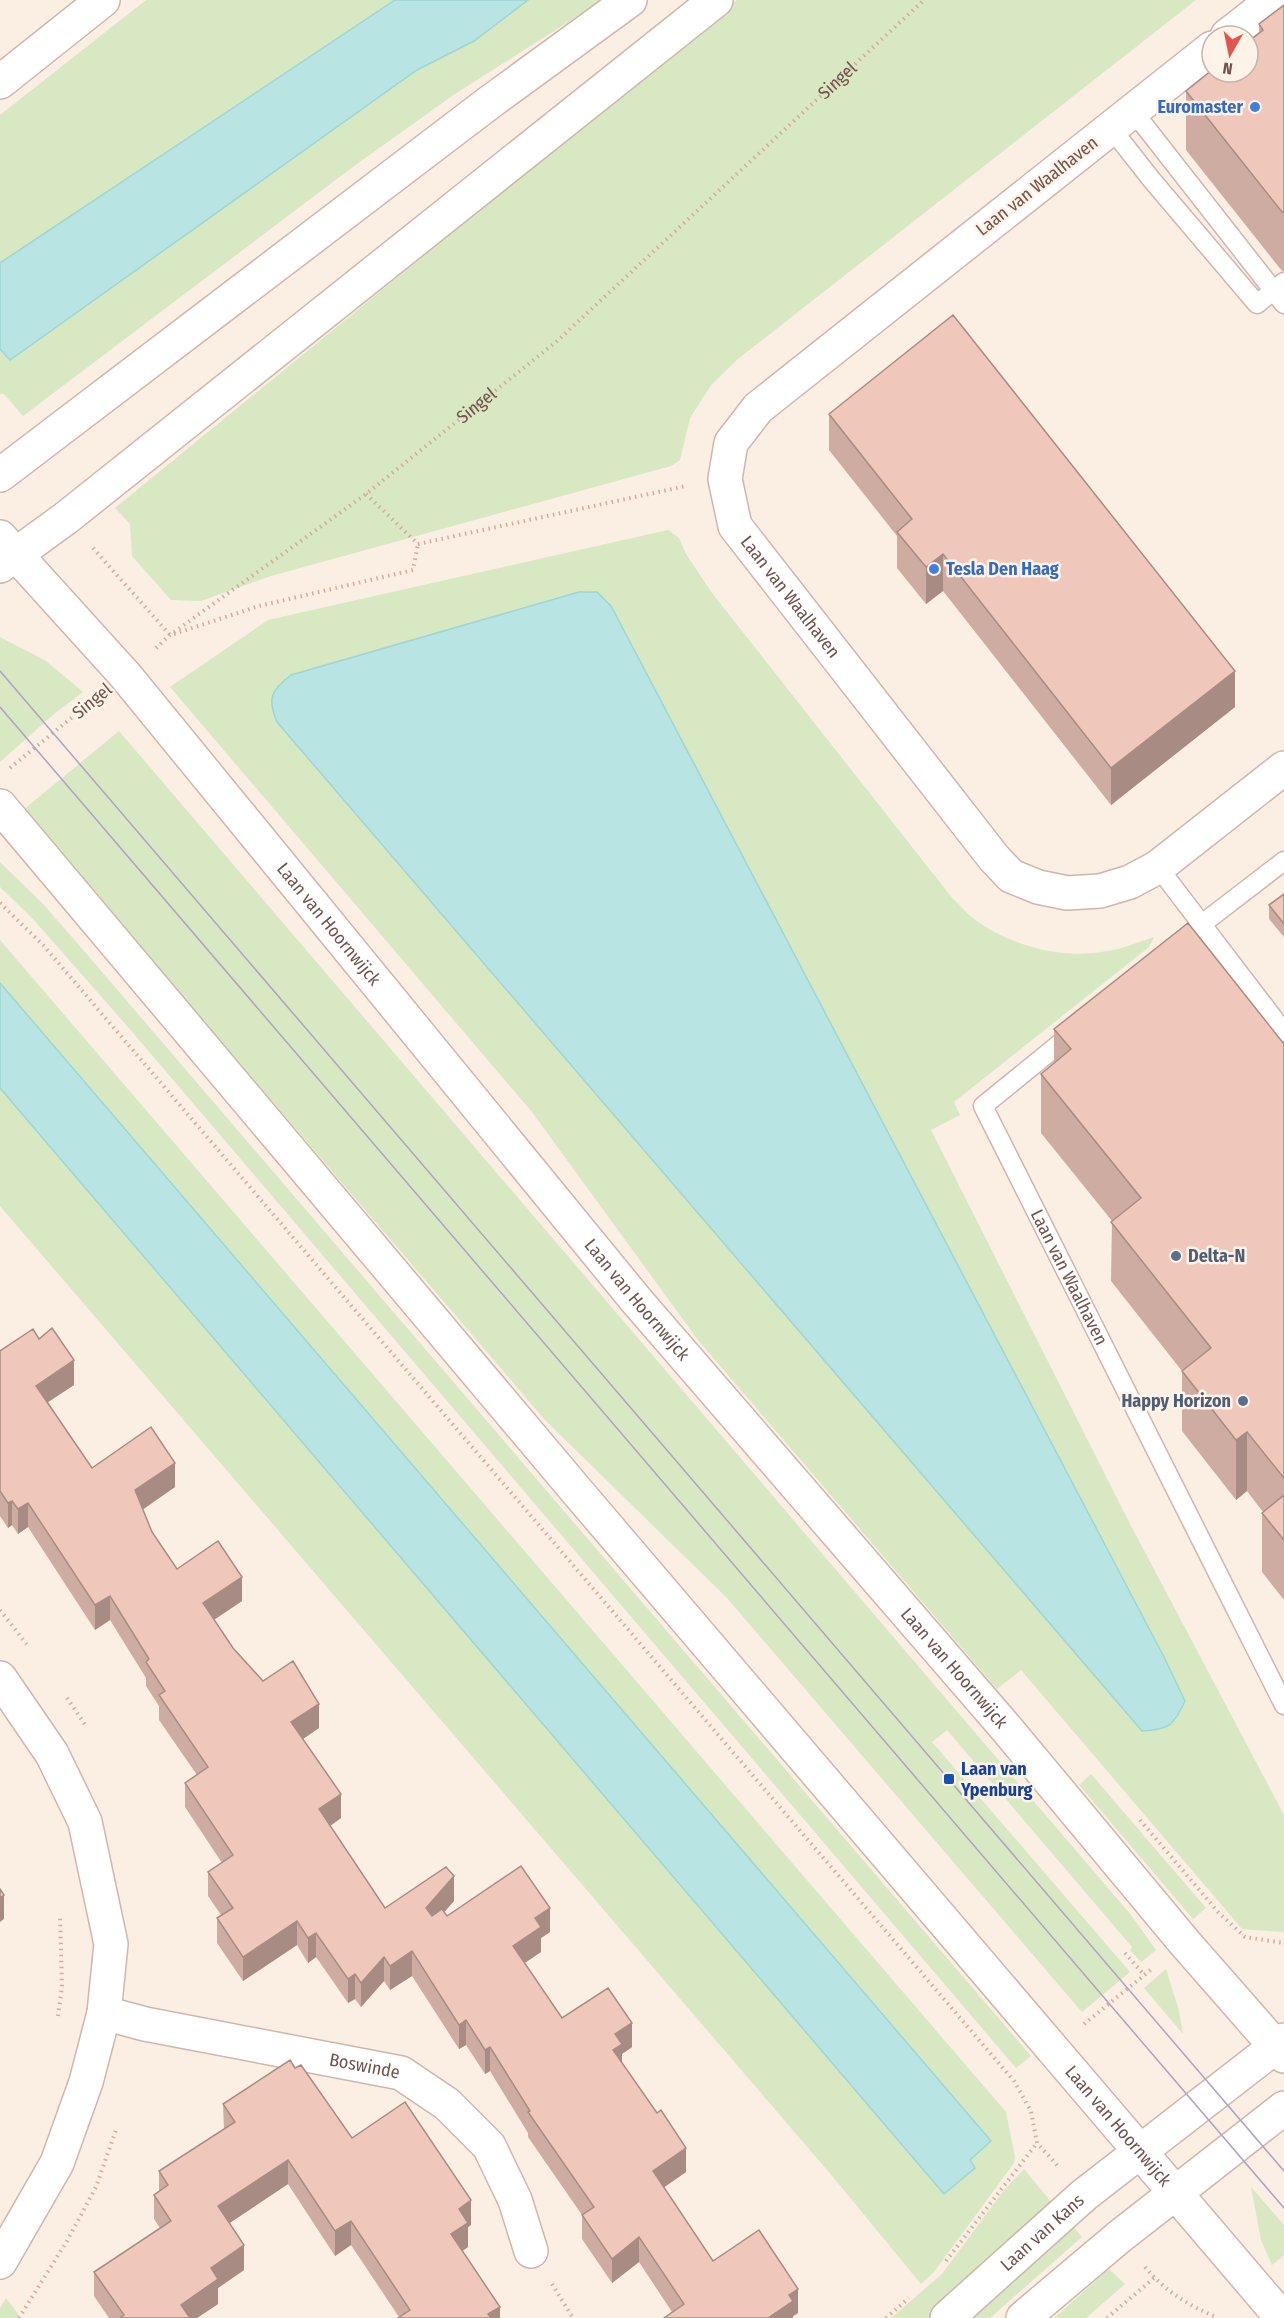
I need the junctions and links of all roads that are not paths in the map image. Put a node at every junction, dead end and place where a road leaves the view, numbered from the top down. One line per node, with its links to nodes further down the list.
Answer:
1 (103, 0): 7 (main road)
2 (630, 0): 11 (main road)
3 (716, 0): 12 (main road)
4 (1273, 0): 5 (main road)
5 (1242, 24)
6 (1200, 57): 8 (main road, Laan van Waalhaven)
7 (0, 82)
8 (1122, 119): 9 (lane); 10 (lane); 16 (main road, Laan van Waalhaven)
9 (1284, 282)
10 (1284, 304)
11 (0, 476)
12 (5, 553): 24 (main road, Laan van Hoornwijck)
13 (1284, 768): 16 (main road, Laan van Waalhaven)
14 (0, 806): 26 (main road, Laan van Hoornwijck)
15 (1284, 861): 17 (lane)
16 (1158, 867): 17 (lane)
17 (1202, 924): 18 (lane); 20 (lane)
18 (1164, 958)
19 (1084, 1024): 22 (lane, Laan van Waalhaven)
20 (1284, 1032)
21 (0, 1678): 23 (main road)
22 (1284, 1705)
23 (104, 2013): 28 (main road, Boswinde); 29 (main road)
24 (1281, 2047): 26 (main road, Laan van Kans)
25 (1284, 2108): 27 (main road)
26 (1139, 2152): 27 (main road, Laan van Hoornwijck); 30 (main road, Laan van Kans)
27 (1175, 2192): 31 (main road); 32 (main road, Laan van Hoornwijck)
28 (531, 2251)
29 (0, 2262)
30 (946, 2318)
31 (1023, 2318)
32 (1282, 2318)

